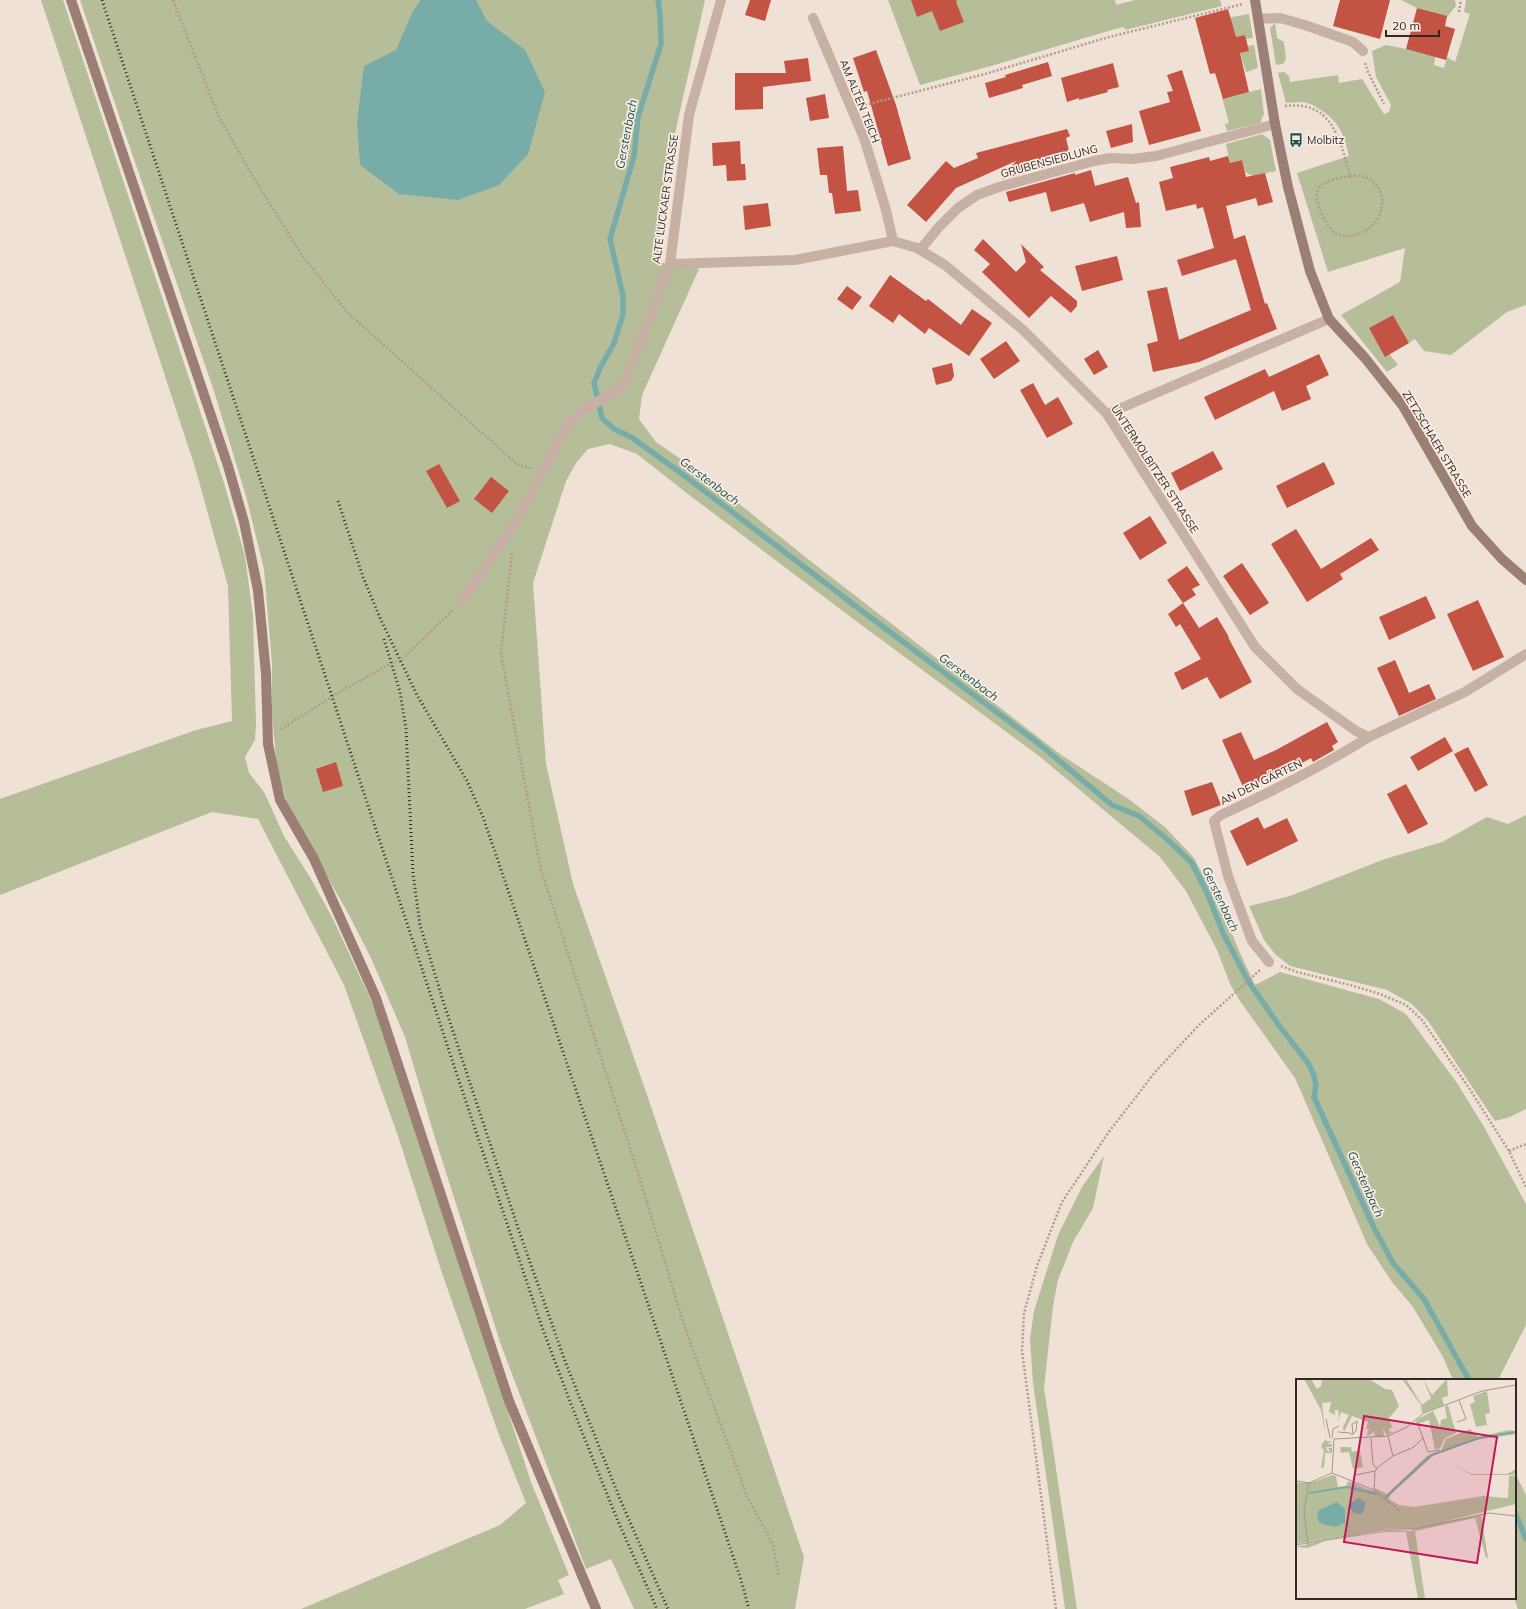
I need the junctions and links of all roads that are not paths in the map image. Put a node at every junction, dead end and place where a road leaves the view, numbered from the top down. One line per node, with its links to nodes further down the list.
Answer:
1 (71, 0): 18 (street)
2 (721, 0): 10 (street, ALTE LUCKAER STRASSE)
3 (1255, 1): 5 (street, ZETZSCHAER STRASSE)
4 (813, 18): 8 (street, AM ALTEN TEICH)
5 (1258, 19): 6 (street); 7 (street, ZETZSCHAER STRASSE)
6 (1363, 51)
7 (1275, 124): 9 (street, GRUBENSIEDLUNG); 11 (street, ZETZSCHAER STRASSE)
8 (893, 241): 9 (street, UNTERMOLBITZER STRASSE); 10 (street, UNTERMOLBITZER STRASSE)
9 (920, 250): 12 (street, UNTERMOLBITZER STRASSE)
10 (670, 264): 14 (street, ALTE LUCKAER STRASSE)
11 (1329, 319): 12 (street); 13 (street, ZETZSCHAER STRASSE)
12 (1107, 414): 16 (street, UNTERMOLBITZER STRASSE)
13 (1526, 580)
14 (462, 601)
15 (1526, 654): 16 (street)
16 (1369, 737): 17 (street, AN DEN GÄRTEN)
17 (1269, 962)
18 (596, 1609)

